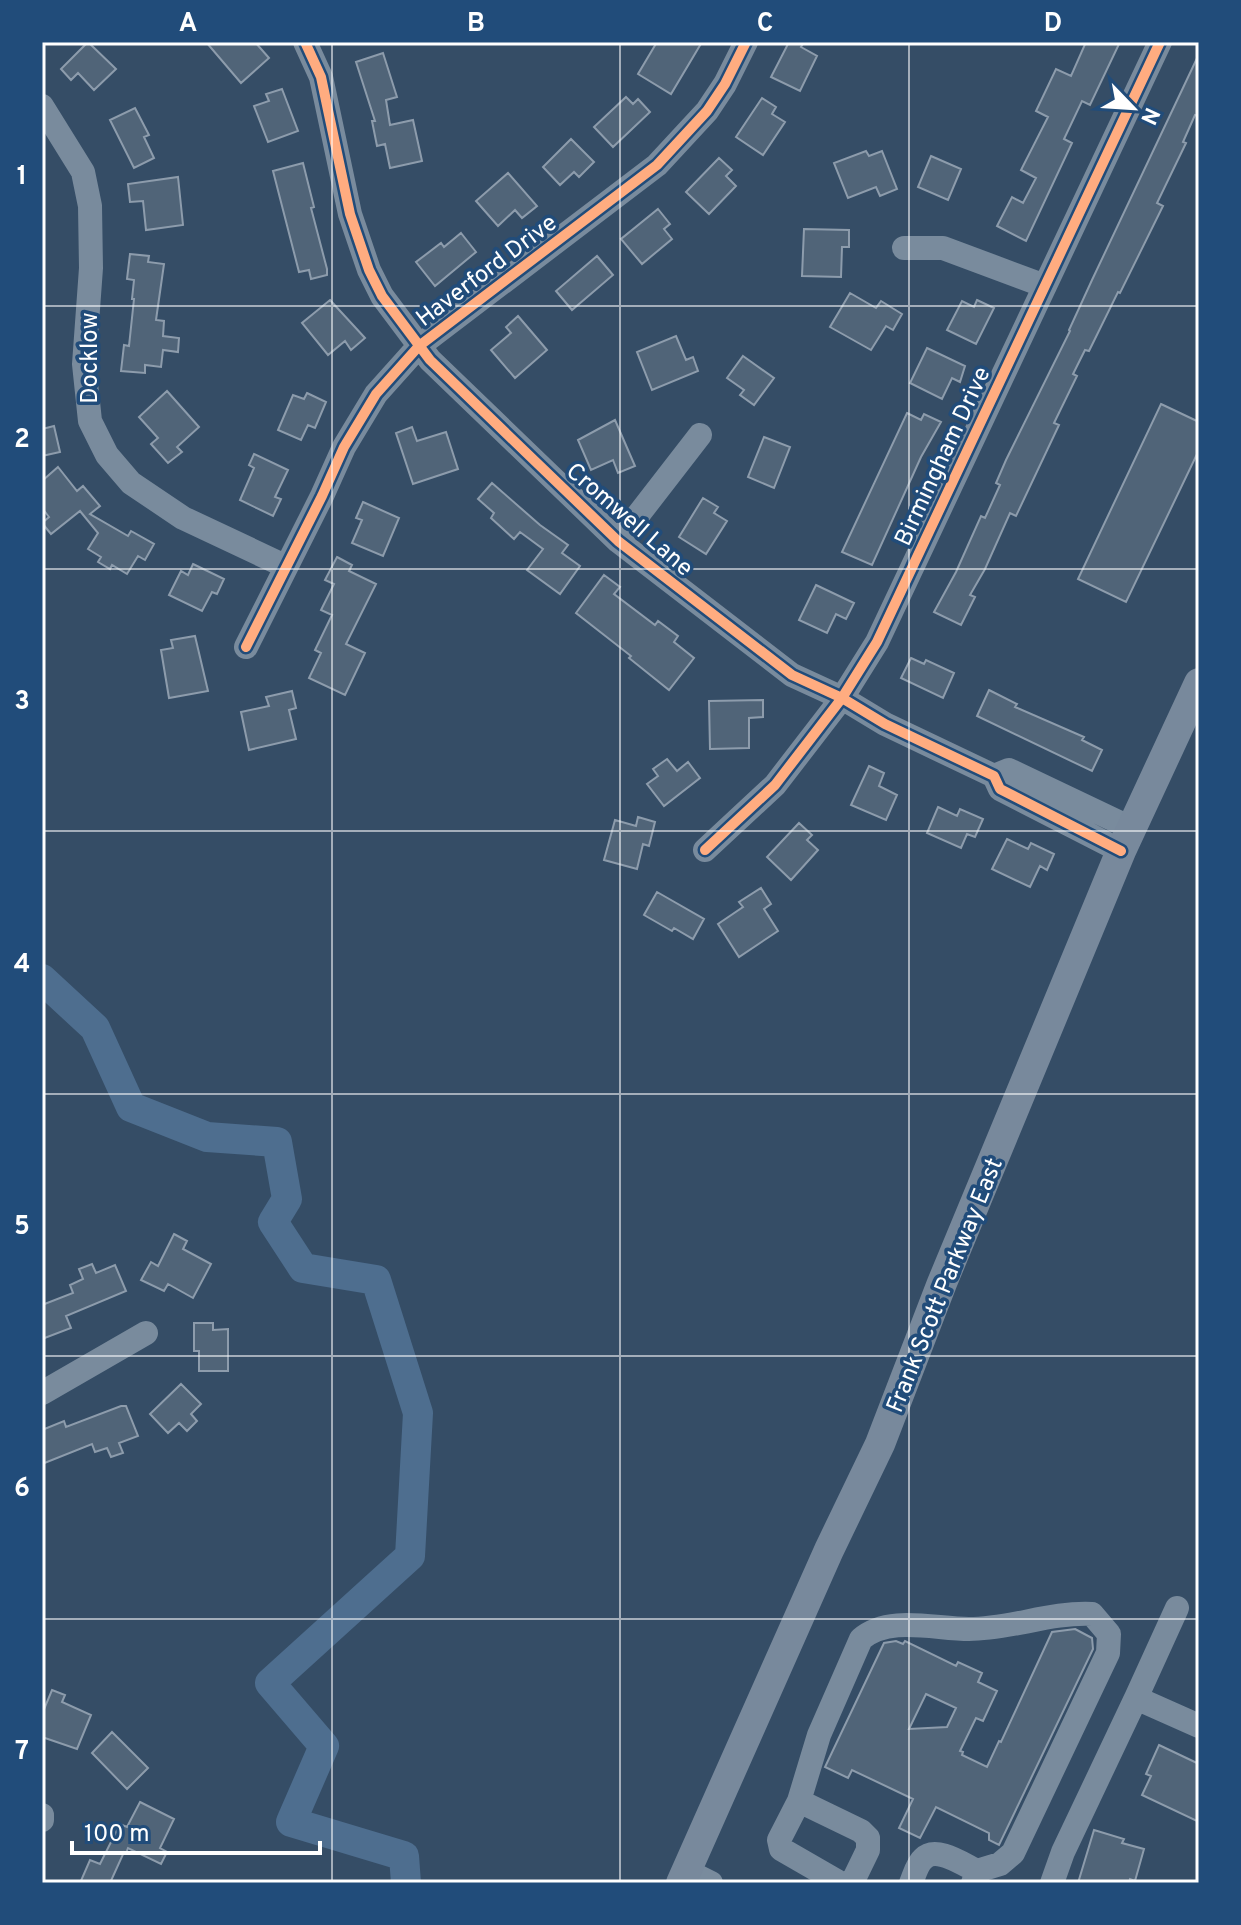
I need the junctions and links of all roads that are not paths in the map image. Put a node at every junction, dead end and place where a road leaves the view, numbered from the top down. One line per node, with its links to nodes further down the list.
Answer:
1 (305, 42): 7 (street, Cromwell Lane)
2 (746, 42): 7 (street, Haverford Drive)
3 (1160, 42): 6 (street, Birmingham Drive)
4 (42, 106): 10 (street, Docklow)
5 (904, 248): 6 (street)
6 (1045, 286): 13 (street, Birmingham Drive)
7 (419, 346): 9 (street, Cromwell Lane); 10 (street, Haverford Drive)
8 (700, 435): 9 (street)
9 (618, 541): 13 (street, Cromwell Lane)
10 (285, 566): 11 (street, Haverford Drive)
11 (246, 647)
12 (1199, 683): 14 (main road, Frank Scott Parkway East)
13 (842, 698): 14 (street, Cromwell Lane); 15 (street, Birmingham Drive)
14 (1126, 840): 23 (main road, Frank Scott Parkway East)
15 (705, 850)
16 (146, 1333): 17 (street)
17 (42, 1393)
18 (1177, 1608): 19 (street)
19 (1136, 1698): 20 (street); 27 (street)
20 (1199, 1726)
21 (799, 1801): 22 (street); 24 (street); 25 (street)
22 (975, 1877): 26 (street)
23 (693, 1879)
24 (840, 1883)
25 (852, 1883)
26 (911, 1883)
27 (1052, 1883)

